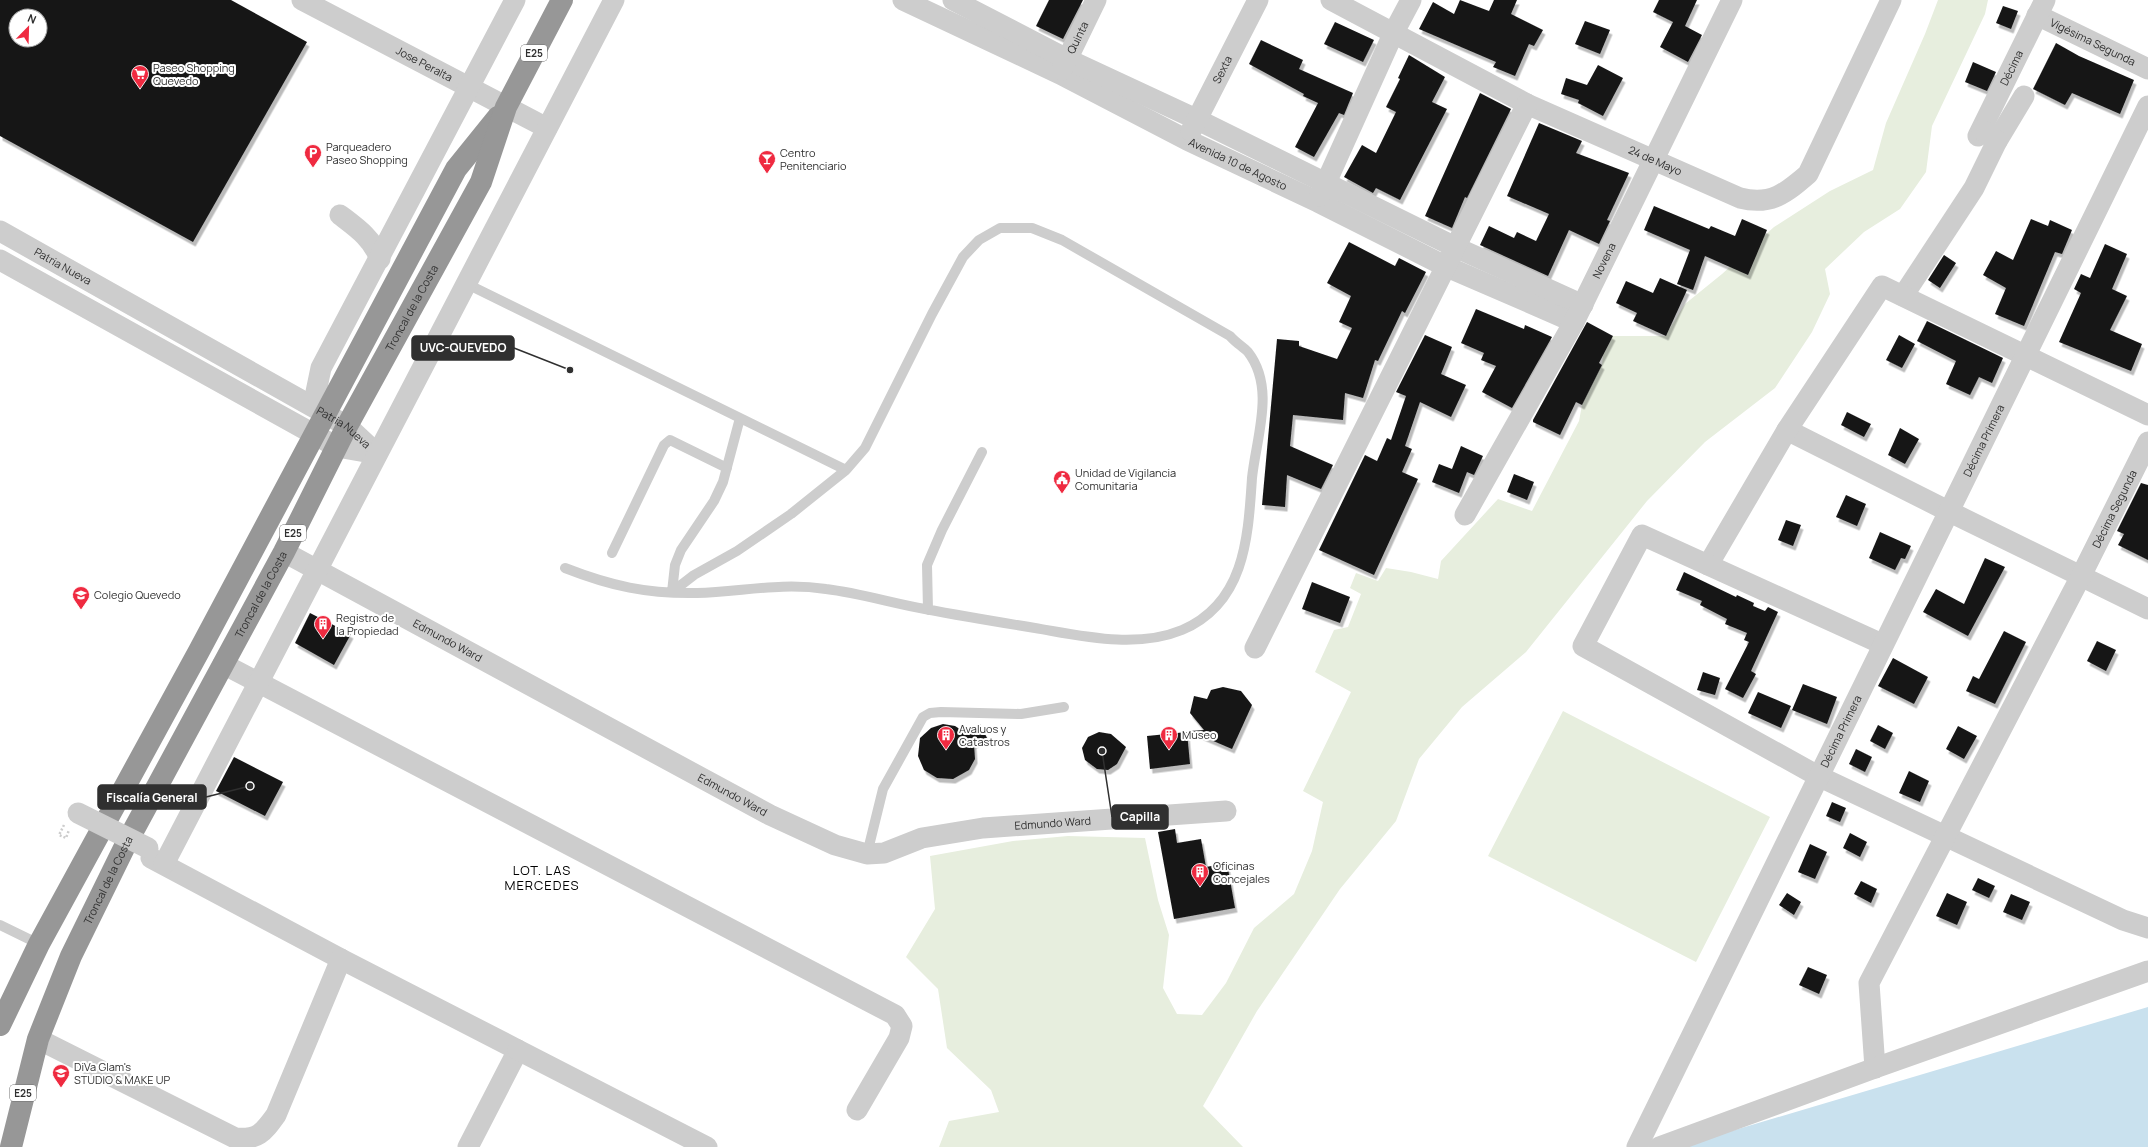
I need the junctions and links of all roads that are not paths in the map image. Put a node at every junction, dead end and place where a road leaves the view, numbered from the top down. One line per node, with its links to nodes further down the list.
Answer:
1 (302, 0): 18 (street, Jose Peralta)
2 (515, 0): 18 (street)
3 (562, 0): 22 (highway, Troncal de la Costa / E25)
4 (614, 0): 24 (street)
5 (903, 0): 13 (street, Avenida 10 de Agosto)
6 (953, 0): 16 (street, Avenida 10 de Agosto)
7 (1096, 0): 16 (street, Quinta)
8 (1258, 0): 23 (street, Sexta)
9 (1331, 0): 15 (street, 24 de Mayo)
10 (1412, 0): 15 (street)
11 (1732, 0): 27 (street, Novena)
12 (1890, 0): 27 (street, 24 de Mayo)
13 (940, 8): 16 (street, Avenida 10 de Agosto)
14 (2041, 8): 17 (street, Vigésima Segunda); 25 (street, Décima)
15 (1394, 32): 20 (street, 24 de Mayo); 28 (street)
16 (1063, 66): 23 (street, Avenida 10 de Agosto); 26 (street, Avenida 10 de Agosto)
17 (2148, 69)
18 (468, 88): 22 (street, Jose Peralta); 30 (street)
19 (2024, 96): 25 (street)
20 (1527, 104): 27 (street, 24 de Mayo); 32 (street)
21 (2148, 106): 39 (street, Décima Primera)
22 (506, 107): 24 (street, Jose Peralta); 40 (highway, Troncal de la Costa / E25); 43 (highway, Troncal de la Costa / E25)
23 (1196, 119): 26 (street, Sexta); 28 (street, Avenida 10 de Agosto)
24 (547, 128): 36 (street)
25 (1986, 136): 37 (street)
26 (1187, 140): 29 (street, Avenida 10 de Agosto)
27 (1654, 159): 38 (street, Novena)
28 (1326, 182): 29 (street); 32 (street, Avenida 10 de Agosto)
29 (1318, 202): 35 (street, Avenida 10 de Agosto)
30 (398, 223): 33 (street); 33 (street)
31 (0, 231): 40 (street, Patria Nueva)
32 (1455, 247): 35 (street); 38 (street, Avenida 10 de Agosto)
33 (380, 259): 40 (street)
34 (0, 260): 45 (street, Patria Nueva)
35 (1446, 266): 38 (street, Avenida 10 de Agosto); 64 (street)
36 (467, 284): 42 (lane); 49 (street)
37 (1903, 296): 39 (street); 44 (street)
38 (1579, 314): 53 (street, Novena)
39 (2026, 355): 41 (street); 52 (street, Décima Primera)
40 (325, 414): 43 (street, Patria Nueva); 45 (highway, Troncal de la Costa / E25)
41 (2148, 415)
42 (740, 418): 50 (lane); 51 (lane)
43 (347, 426): 47 (highway, Troncal de la Costa / E25); 49 (street, Patria Nueva)
44 (1787, 430): 52 (street); 56 (street)
45 (315, 434): 47 (street, Patria Nueva); 78 (highway, Troncal de la Costa / E25)
46 (2148, 442): 59 (street, Décima Segunda)
47 (337, 447): 49 (street, Patria Nueva); 54 (highway, Troncal de la Costa / E25)
48 (982, 452): 62 (lane)
49 (377, 454): 58 (street)
50 (727, 468): 55 (lane); 60 (lane)
51 (846, 470): 60 (lane); 62 (lane)
52 (1948, 511): 59 (street); 63 (street, Décima Primera)
53 (1466, 515)
54 (284, 552): 58 (street, Edmundo Ward); 65 (highway, Troncal de la Costa / E25)
55 (612, 552)
56 (1708, 566): 63 (street); 68 (street)
57 (565, 568): 60 (lane)
58 (317, 569): 66 (street); 74 (street, Edmundo Ward)
59 (2081, 576): 61 (street); 71 (street, Décima Segunda)
60 (672, 592): 62 (lane)
61 (2148, 608)
62 (928, 610)
63 (1882, 644): 68 (street, Décima Primera)
64 (1255, 648)
65 (223, 664): 66 (street); 72 (highway, Troncal de la Costa / E25)
66 (258, 682): 75 (street); 85 (street)
67 (1064, 707): 74 (lane)
68 (1818, 776): 71 (street); 91 (street, Décima Primera)
69 (1226, 810): 74 (street, Edmundo Ward)
70 (78, 814): 73 (street, bridge)
71 (1946, 836): 77 (street); 84 (street, Décima Segunda)
72 (126, 844): 75 (street); 82 (highway, Troncal de la Costa / E25)
73 (148, 848)
74 (867, 854)
75 (164, 864): 79 (street)
76 (0, 925): 78 (lane)
77 (2148, 928)
78 (39, 944): 81 (highway, Troncal de la Costa / E25)
79 (342, 959): 82 (street); 83 (street)
80 (2148, 971): 84 (street)
81 (0, 1025)
82 (38, 1039): 86 (highway, E25)
83 (518, 1050): 89 (street); 90 (street)
84 (1875, 1068): 92 (street)
85 (857, 1110)
86 (17, 1122): 87 (highway); 88 (highway, E25)
87 (1, 1147)
88 (11, 1147)
89 (468, 1147)
90 (707, 1147)
91 (1637, 1147)
92 (1659, 1147)

